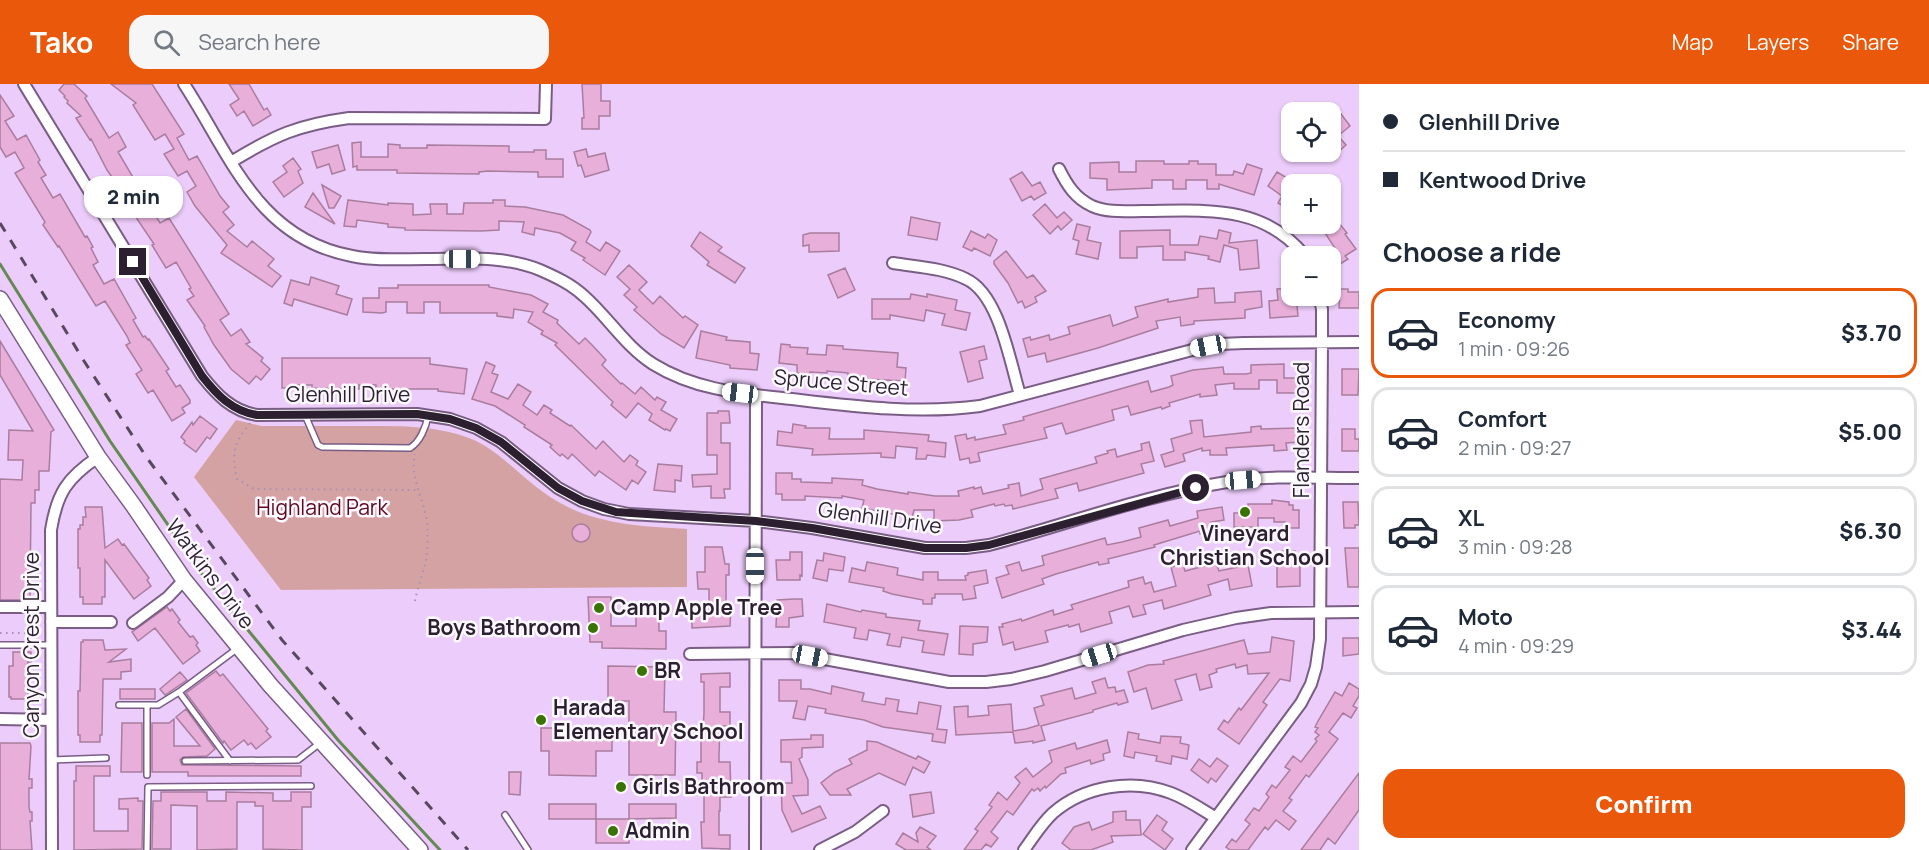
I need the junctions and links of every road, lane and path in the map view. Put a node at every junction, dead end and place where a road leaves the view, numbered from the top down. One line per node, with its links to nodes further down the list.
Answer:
1 (24, 84): 14 (street, Glenhill Drive)
2 (183, 84): 4 (street, Spruce Street)
3 (546, 84): 4 (street)
4 (231, 162): 12 (street, Spruce Street)
5 (1059, 169): 6 (street)
6 (1295, 246)
7 (893, 263): 13 (street)
8 (0, 299): 18 (street, Watkins Drive)
9 (1321, 306): 10 (street, Flanders Road)
10 (1322, 342): 11 (street, Spruce Street); 13 (street, Spruce Street); 19 (street, Flanders Road)
11 (1359, 342)
12 (756, 395): 13 (street, Spruce Street); 22 (street)
13 (1020, 395)
14 (305, 415): 15 (street, Glenhill Drive); 15 (lane)
15 (429, 415): 22 (street, Glenhill Drive)
16 (250, 423): 21 (path)
17 (419, 450): 21 (path)
18 (98, 457): 23 (street, Watkins Drive); 26 (street, Canyon Crest Drive)
19 (1321, 478): 20 (street, Glenhill Drive); 22 (street, Glenhill Drive); 28 (street, Flanders Road)
20 (1359, 478)
21 (417, 490): 24 (path)
22 (756, 521): 36 (street)
23 (184, 580): 30 (street); 34 (street, Watkins Drive)
24 (415, 601)
25 (0, 607): 26 (street)
26 (51, 607): 32 (street, Canyon Crest Drive)
27 (1359, 612): 28 (street)
28 (1320, 613): 36 (street); 51 (street, Flanders Road)
29 (111, 622): 32 (street)
30 (133, 624)
31 (0, 633): 32 (path)
32 (51, 634): 33 (lane); 41 (street, Canyon Crest Drive)
33 (0, 645)
34 (239, 647): 37 (lane); 42 (street, Watkins Drive)
35 (690, 654): 36 (street)
36 (755, 654): 56 (street)
37 (179, 692): 39 (lane); 46 (lane)
38 (119, 705): 39 (lane)
39 (147, 705): 47 (lane)
40 (0, 719): 41 (street)
41 (51, 720): 44 (street, Canyon Crest Drive)
42 (322, 742): 46 (lane); 54 (street, Watkins Drive)
43 (106, 758): 44 (lane)
44 (51, 760): 52 (street, Canyon Crest Drive)
45 (185, 761): 46 (lane)
46 (230, 761)
47 (147, 775)
48 (311, 786): 53 (lane)
49 (883, 811): 57 (street)
50 (505, 815): 55 (lane)
51 (1216, 818): 58 (street); 59 (street, Flanders Road)
52 (52, 850)
53 (147, 850)
54 (420, 850)
55 (528, 850)
56 (755, 850)
57 (820, 850)
58 (1024, 850)
59 (1192, 850)

